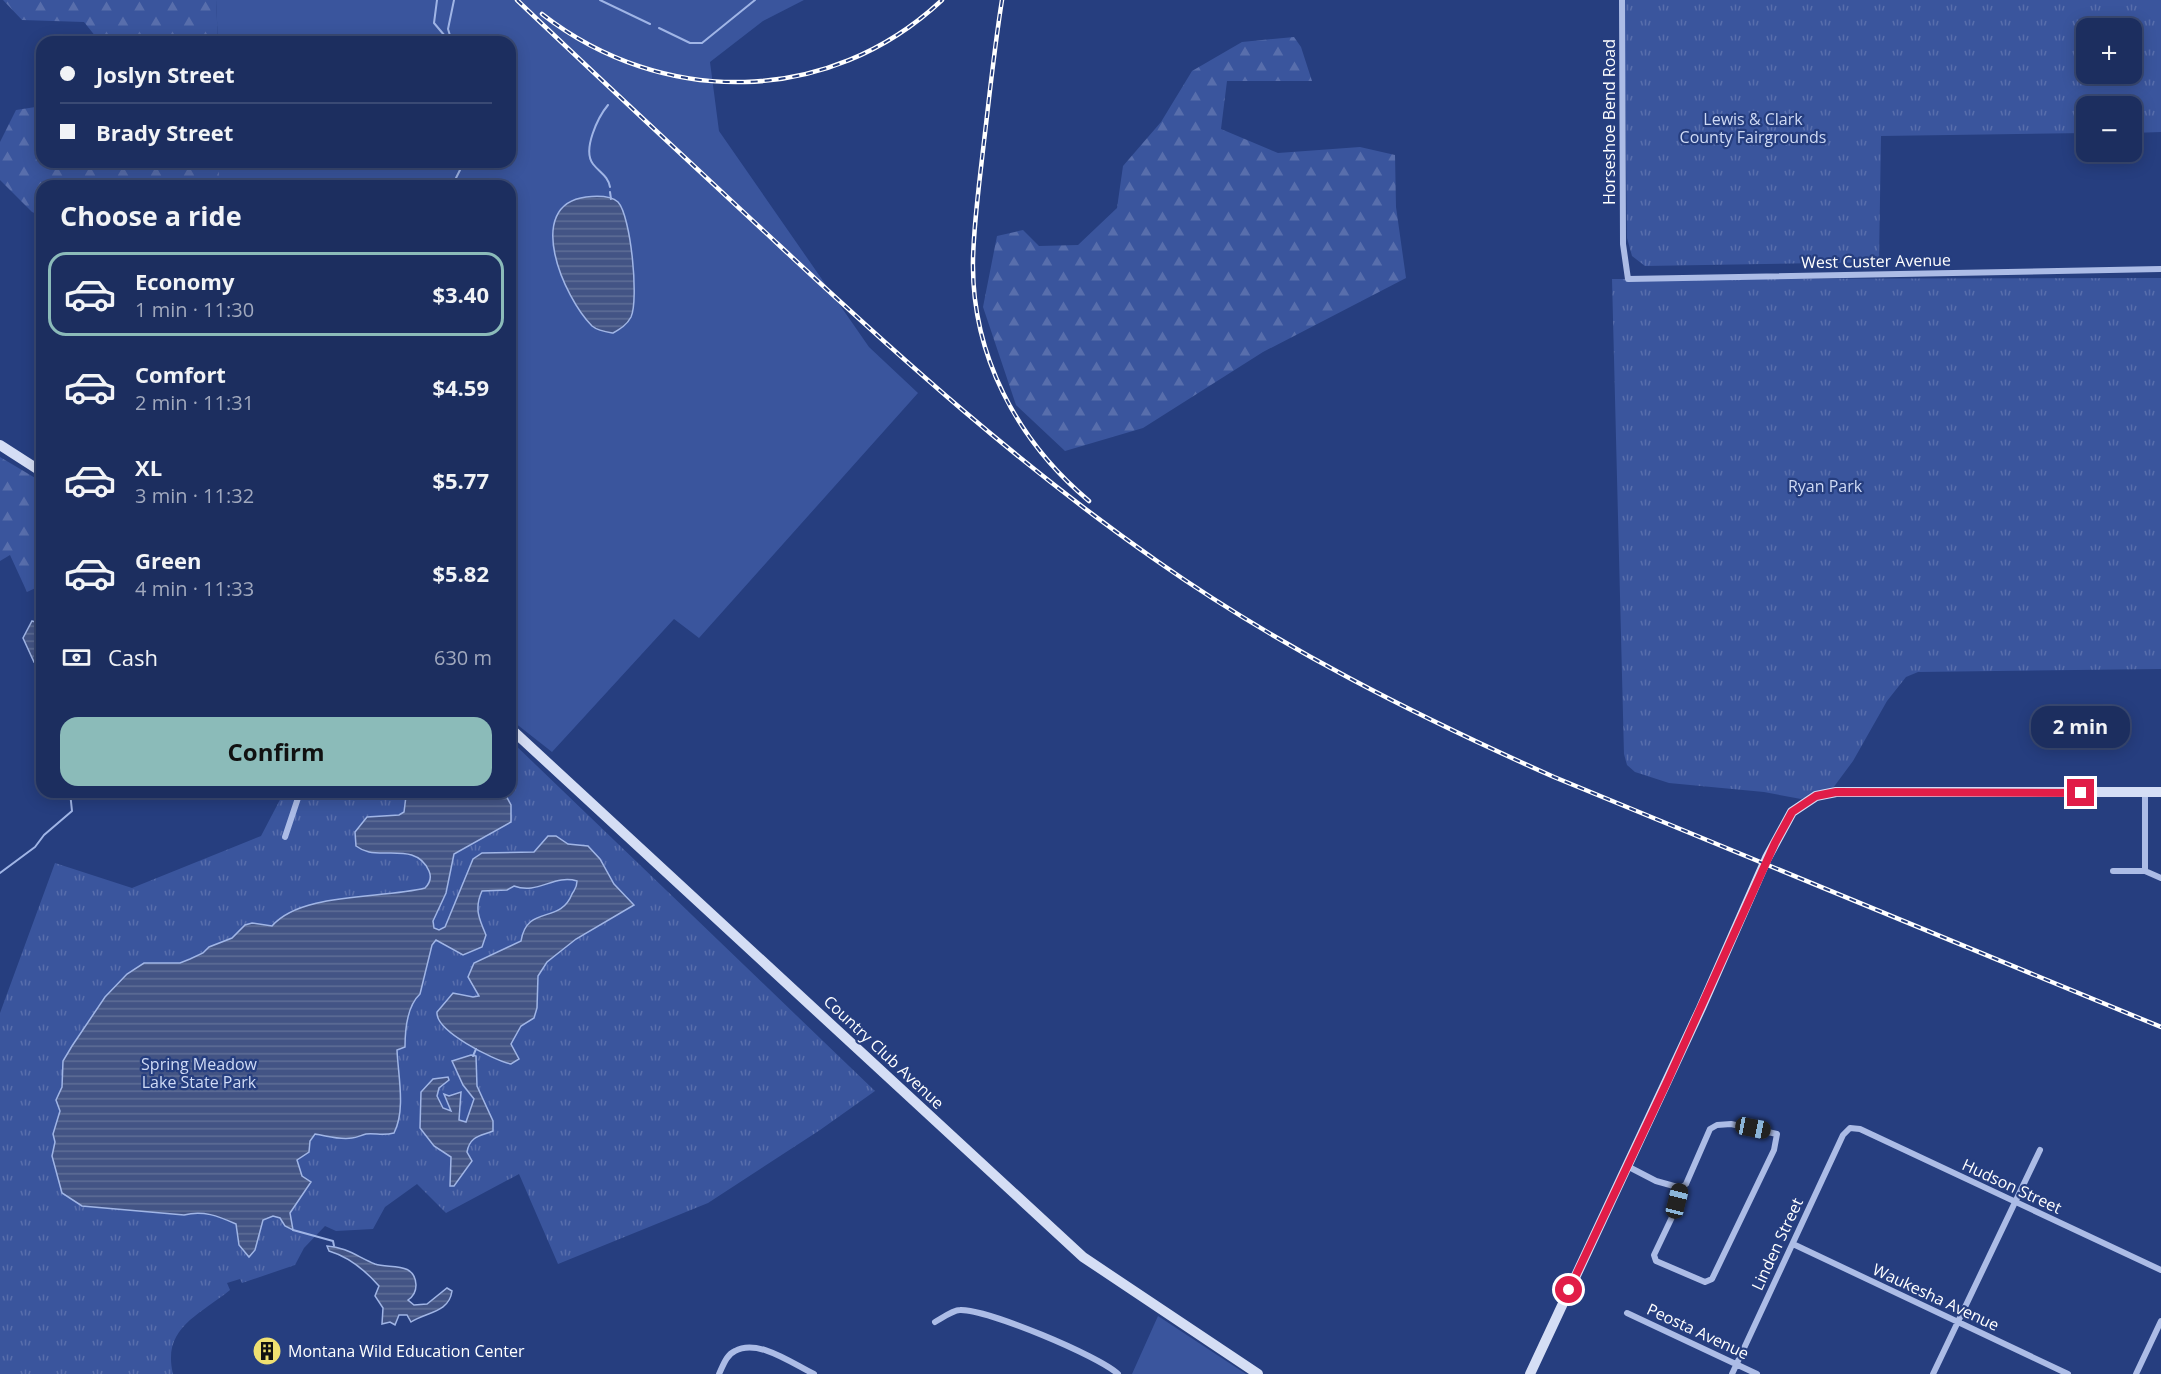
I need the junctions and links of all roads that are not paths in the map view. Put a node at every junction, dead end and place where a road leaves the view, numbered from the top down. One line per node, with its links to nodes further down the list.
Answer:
1 (1622, 0): 2 (street, Horseshoe Bend Road)
2 (1623, 244): 3 (street, West Custer Avenue)
3 (2161, 269)
4 (0, 445): 5 (street)
5 (36, 468)
6 (516, 734): 29 (street, Country Club Avenue)
7 (2145, 792): 8 (street); 12 (street); 16 (street)
8 (2161, 792)
9 (298, 798): 10 (street)
10 (285, 837)
11 (2113, 871): 12 (street)
12 (2145, 871): 13 (street)
13 (2161, 878)
14 (1850, 1128): 18 (street, Hudson Street); 19 (street, Linden Street)
15 (2040, 1150): 18 (street)
16 (1627, 1166): 17 (street); 30 (street)
17 (1681, 1188): 17 (street)
18 (2015, 1202): 20 (street, Hudson Street); 24 (street)
19 (1793, 1244): 24 (street, Waukesha Avenue); 25 (street, Linden Street)
20 (2161, 1270)
21 (1627, 1313): 25 (street, Peosta Avenue)
22 (2161, 1321): 35 (street)
23 (935, 1322): 28 (street)
24 (1958, 1322): 33 (street); 34 (street, Waukesha Avenue)
25 (1736, 1364): 31 (street, Linden Street); 32 (street, Peosta Avenue)
26 (719, 1374): 27 (street)
27 (814, 1374)
28 (1118, 1374)
29 (1258, 1374)
30 (1530, 1374)
31 (1732, 1374)
32 (1757, 1374)
33 (1933, 1374)
34 (2068, 1374)
35 (2136, 1374)

